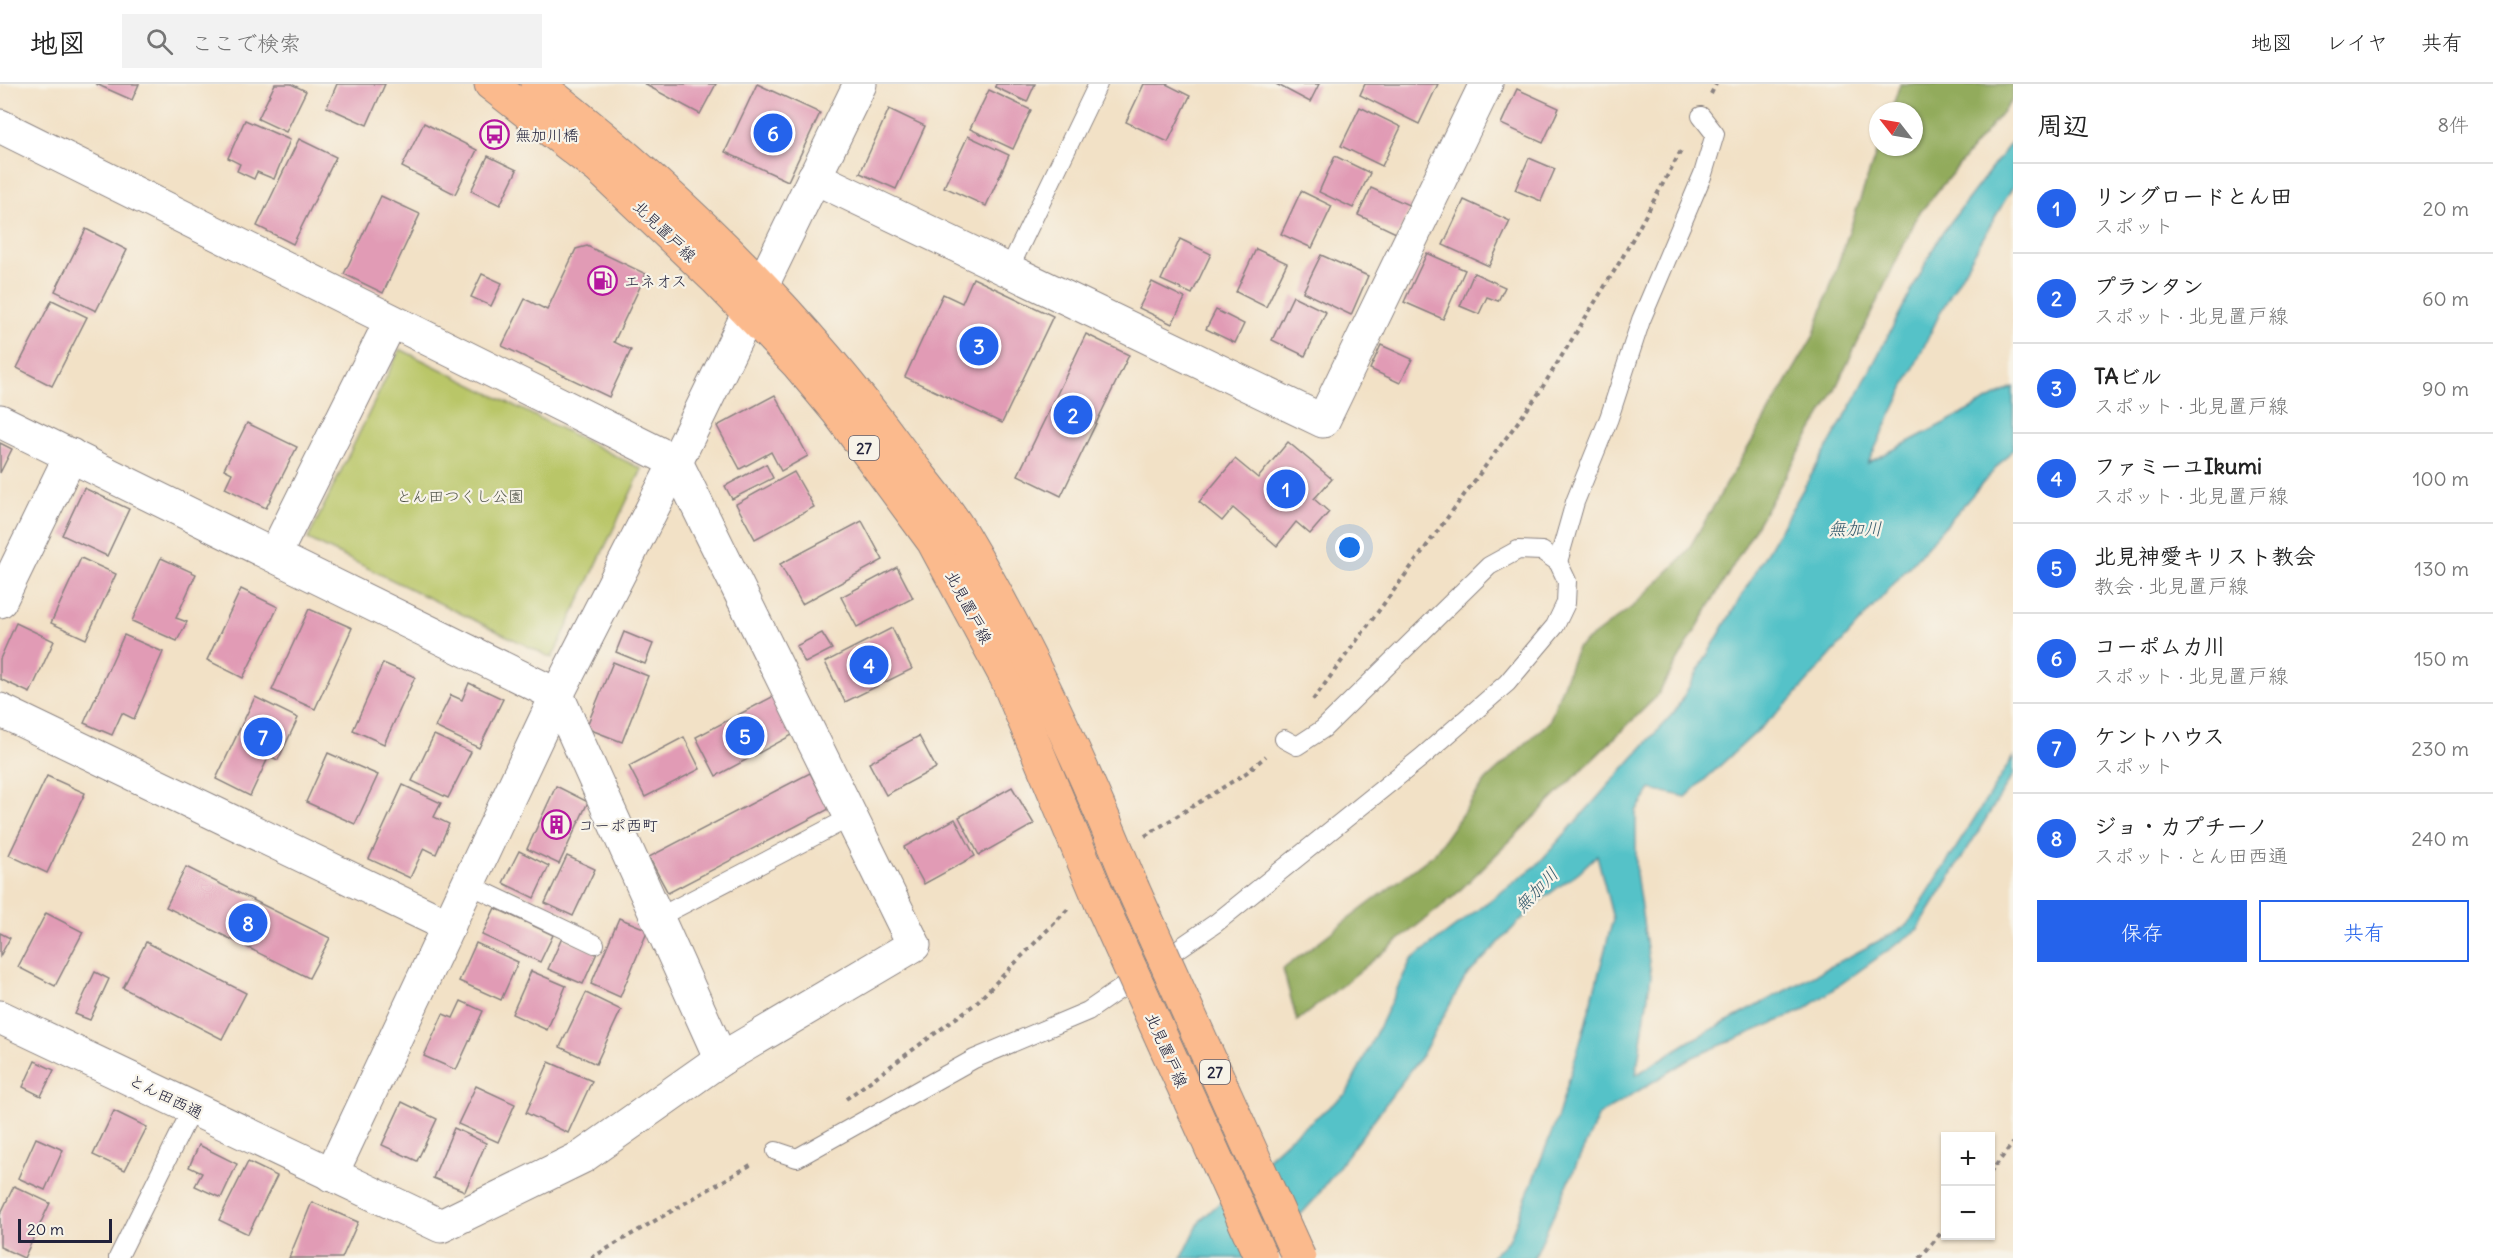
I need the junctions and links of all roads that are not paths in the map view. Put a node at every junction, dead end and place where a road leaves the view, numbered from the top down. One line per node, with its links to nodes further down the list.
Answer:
1 (491, 84): 10 (main road, 北見置戸線 / 27)
2 (537, 84): 10 (main road, 北見置戸線 / 27)
3 (860, 84): 8 (street)
4 (1098, 84): 9 (lane)
5 (1485, 84): 9 (street)
6 (1701, 116): 16 (lane)
7 (0, 126): 11 (street)
8 (814, 177): 9 (street); 10 (street)
9 (1009, 269)
10 (754, 299): 14 (street); 32 (main road, 北見置戸線 / 27, bridge); 33 (main road, 北見置戸線 / 27, bridge)
11 (392, 321): 14 (street); 15 (street)
12 (0, 421): 13 (street)
13 (71, 455): 15 (street); 17 (street)
14 (676, 462): 18 (street); 21 (street)
15 (275, 554): 18 (street)
16 (1558, 562): 20 (lane); 29 (lane)
17 (0, 601)
18 (557, 695): 22 (street); 23 (street)
19 (0, 710): 24 (street)
20 (1284, 739)
21 (851, 817): 23 (lane); 27 (street)
22 (468, 884): 24 (street); 25 (lane)
23 (657, 918): 27 (street)
24 (449, 926): 30 (street)
25 (595, 944)
26 (0, 1017): 28 (street, とん田西通)
27 (721, 1059): 30 (street, とん田西通)
28 (192, 1109): 30 (street, とん田西通); 31 (lane)
29 (776, 1150)
30 (331, 1175)
31 (118, 1258)
32 (1261, 1258)
33 (1299, 1258)

